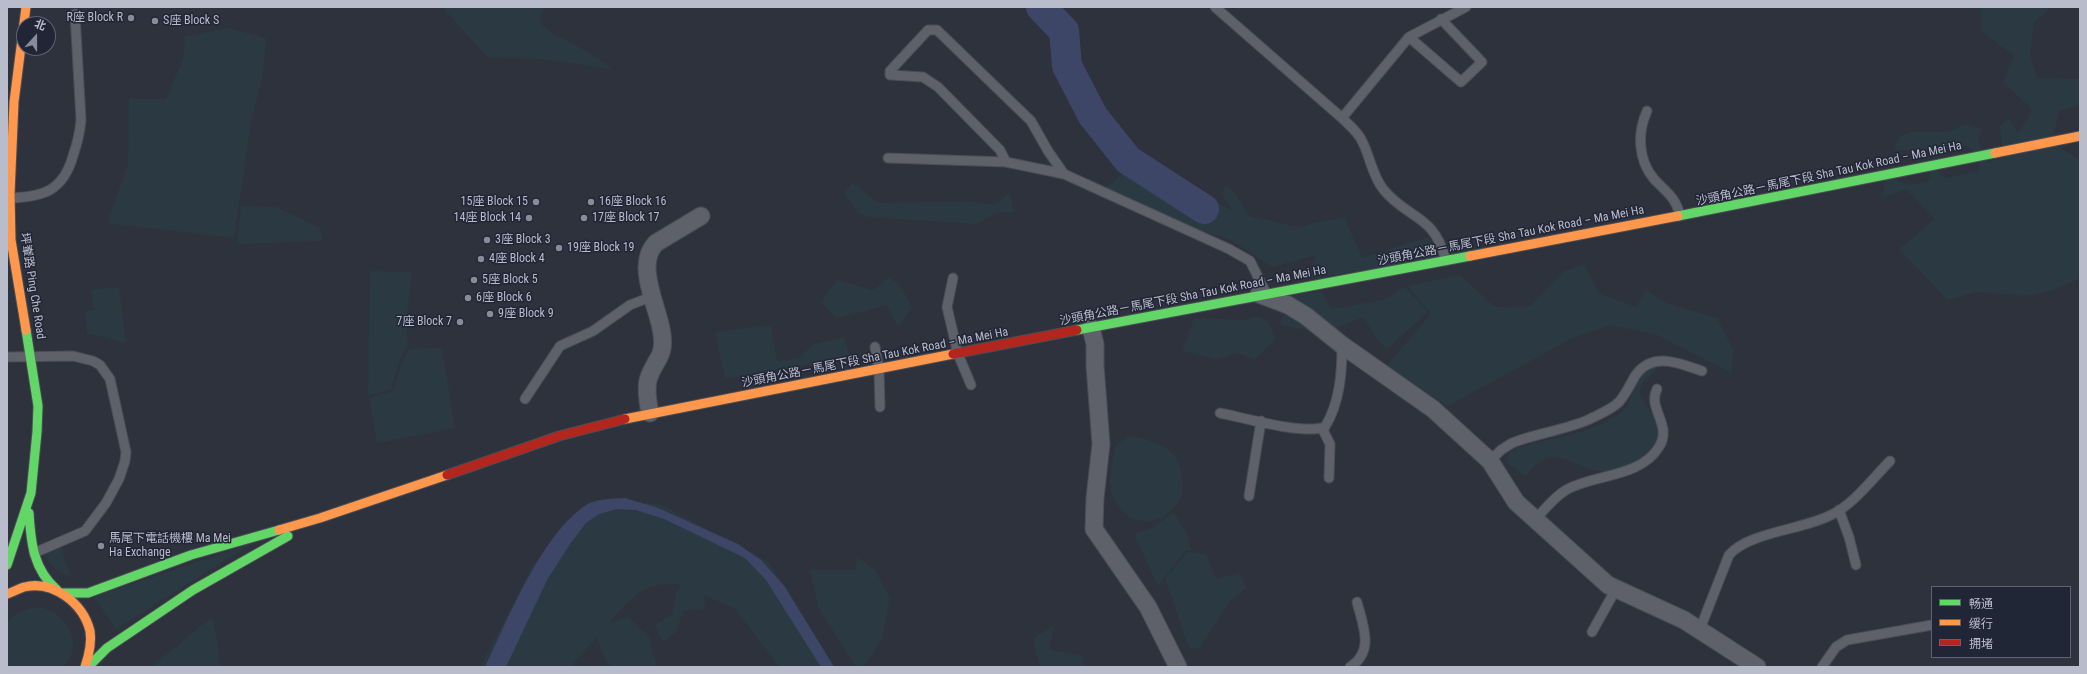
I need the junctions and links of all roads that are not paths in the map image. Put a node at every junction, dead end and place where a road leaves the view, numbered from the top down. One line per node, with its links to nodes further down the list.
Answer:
1 (26, 7): 14 (main road, 坪輋路 Ping Che Road)
2 (1215, 7): 8 (lane)
3 (1466, 7): 5 (lane)
4 (75, 14): 14 (lane)
5 (1441, 19): 6 (lane); 6 (lane)
6 (1409, 37): 8 (lane)
7 (1647, 111): 16 (lane)
8 (1342, 118): 17 (lane)
9 (2075, 137): 10 (lane); 16 (main road, 沙頭角公路－馬尾下段 Sha Tau Kok Road – Ma Mei Ha)
10 (2080, 144)
11 (888, 158): 12 (lane)
12 (1006, 162): 13 (lane); 13 (lane)
13 (1064, 174): 19 (lane)
14 (10, 198): 26 (main road, 坪輋路 Ping Che Road)
15 (700, 216): 20 (street)
16 (1680, 216): 17 (main road, 沙頭角公路－馬尾下段 Sha Tau Kok Road – Ma Mei Ha)
17 (1446, 261): 19 (main road, 沙頭角公路－馬尾下段 Sha Tau Kok Road – Ma Mei Ha)
18 (953, 278): 24 (lane)
19 (1262, 294): 21 (main road, 沙頭角公路－馬尾下段 Sha Tau Kok Road – Ma Mei Ha); 22 (street)
20 (653, 296): 31 (lane); 33 (street)
21 (1091, 328): 24 (main road, 沙頭角公路－馬尾下段 Sha Tau Kok Road – Ma Mei Ha); 56 (street)
22 (1342, 345): 36 (lane); 37 (street)
23 (875, 347): 27 (lane)
24 (958, 354): 27 (main road, 沙頭角公路－馬尾下段 Sha Tau Kok Road – Ma Mei Ha); 29 (lane)
25 (7, 357): 26 (lane)
26 (31, 358): 41 (main road, 坪輋路 Ping Che Road); 45 (lane)
27 (879, 370): 32 (lane); 33 (main road, 沙頭角公路－馬尾下段 Sha Tau Kok Road – Ma Mei Ha)
28 (1702, 371): 37 (lane)
29 (971, 385)
30 (1657, 389): 44 (lane)
31 (525, 399)
32 (880, 407)
33 (650, 413): 43 (main road, 沙頭角公路－馬尾下段 Sha Tau Kok Road – Ma Mei Ha)
34 (1220, 413): 35 (lane)
35 (1261, 421): 36 (lane); 40 (lane)
36 (1322, 428): 39 (lane)
37 (1490, 461): 44 (street)
38 (1890, 461): 42 (lane)
39 (1329, 478)
40 (1249, 496)
41 (28, 504): 45 (main road); 46 (main road, 坪輋路 Ping Che Road)
42 (1839, 510): 47 (lane); 53 (lane)
43 (320, 518): 49 (main road, 沙頭角公路－馬尾下段 Sha Tau Kok Road – Ma Mei Ha); 55 (main road, 沙頭角公路－馬尾下段 Sha Tau Kok Road – Ma Mei Ha)
44 (1535, 520): 48 (street)
45 (33, 553): 49 (main road)
46 (7, 565)
47 (1856, 565)
48 (1616, 589): 53 (street); 54 (lane)
49 (60, 592): 50 (main road, 沙頭角公路－馬尾下段 Sha Tau Kok Road – Ma Mei Ha); 55 (main road, 沙頭角公路－馬尾下段 Sha Tau Kok Road – Ma Mei Ha)
50 (7, 594)
51 (1357, 602): 57 (lane)
52 (1931, 625): 59 (lane)
53 (1700, 629): 58 (street)
54 (1592, 632)
55 (86, 667)
56 (1178, 667)
57 (1350, 667)
58 (1757, 667)
59 (1822, 667)

